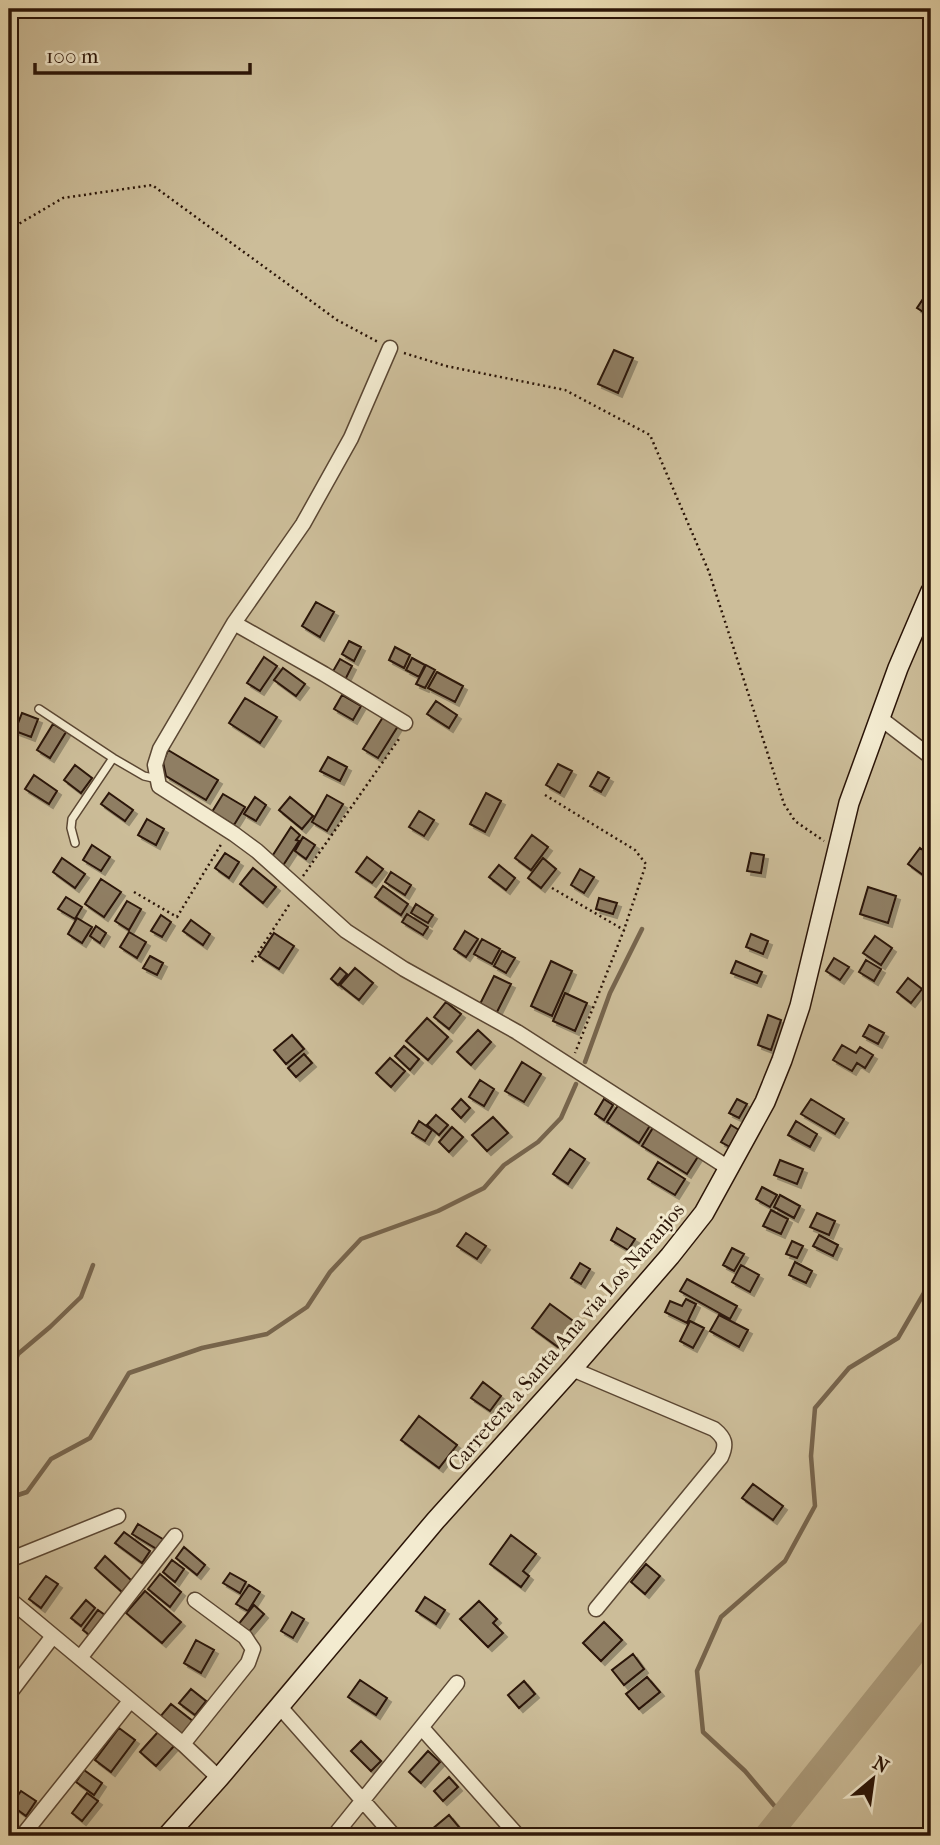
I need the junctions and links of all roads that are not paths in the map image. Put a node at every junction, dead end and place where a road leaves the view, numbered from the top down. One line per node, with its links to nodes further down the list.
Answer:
1 (390, 348): 3 (street)
2 (931, 591): 5 (main road, Carretera a Santa Ana via Los Naranjos)
3 (233, 623): 6 (street); 9 (street)
4 (39, 709): 8 (lane)
5 (880, 718): 7 (street); 11 (main road, Carretera a Santa Ana via Los Naranjos)
6 (405, 723)
7 (931, 757)
8 (113, 758): 9 (lane); 10 (lane)
9 (157, 779): 11 (street)
10 (75, 843)
11 (730, 1169): 12 (main road, Carretera a Santa Ana via Los Naranjos)
12 (572, 1370): 18 (street); 24 (main road, Carretera a Santa Ana via Los Naranjos)
13 (118, 1516): 15 (street)
14 (175, 1536): 20 (street)
15 (9, 1560)
16 (9, 1599): 19 (street)
17 (195, 1600): 26 (street)
18 (596, 1609)
19 (53, 1636): 20 (street); 22 (street)
20 (80, 1658): 23 (street)
21 (457, 1683): 25 (street)
22 (9, 1694)
23 (130, 1701): 26 (street); 29 (street)
24 (280, 1707): 27 (main road, Carretera a Santa Ana via Los Naranjos); 28 (street)
25 (422, 1728): 28 (street); 33 (street)
26 (183, 1744): 27 (street)
27 (219, 1778): 30 (main road, Carretera a Santa Ana via Los Naranjos)
28 (363, 1800): 31 (street); 32 (street)
29 (22, 1836)
30 (167, 1836)
31 (334, 1836)
32 (394, 1836)
33 (518, 1836)

